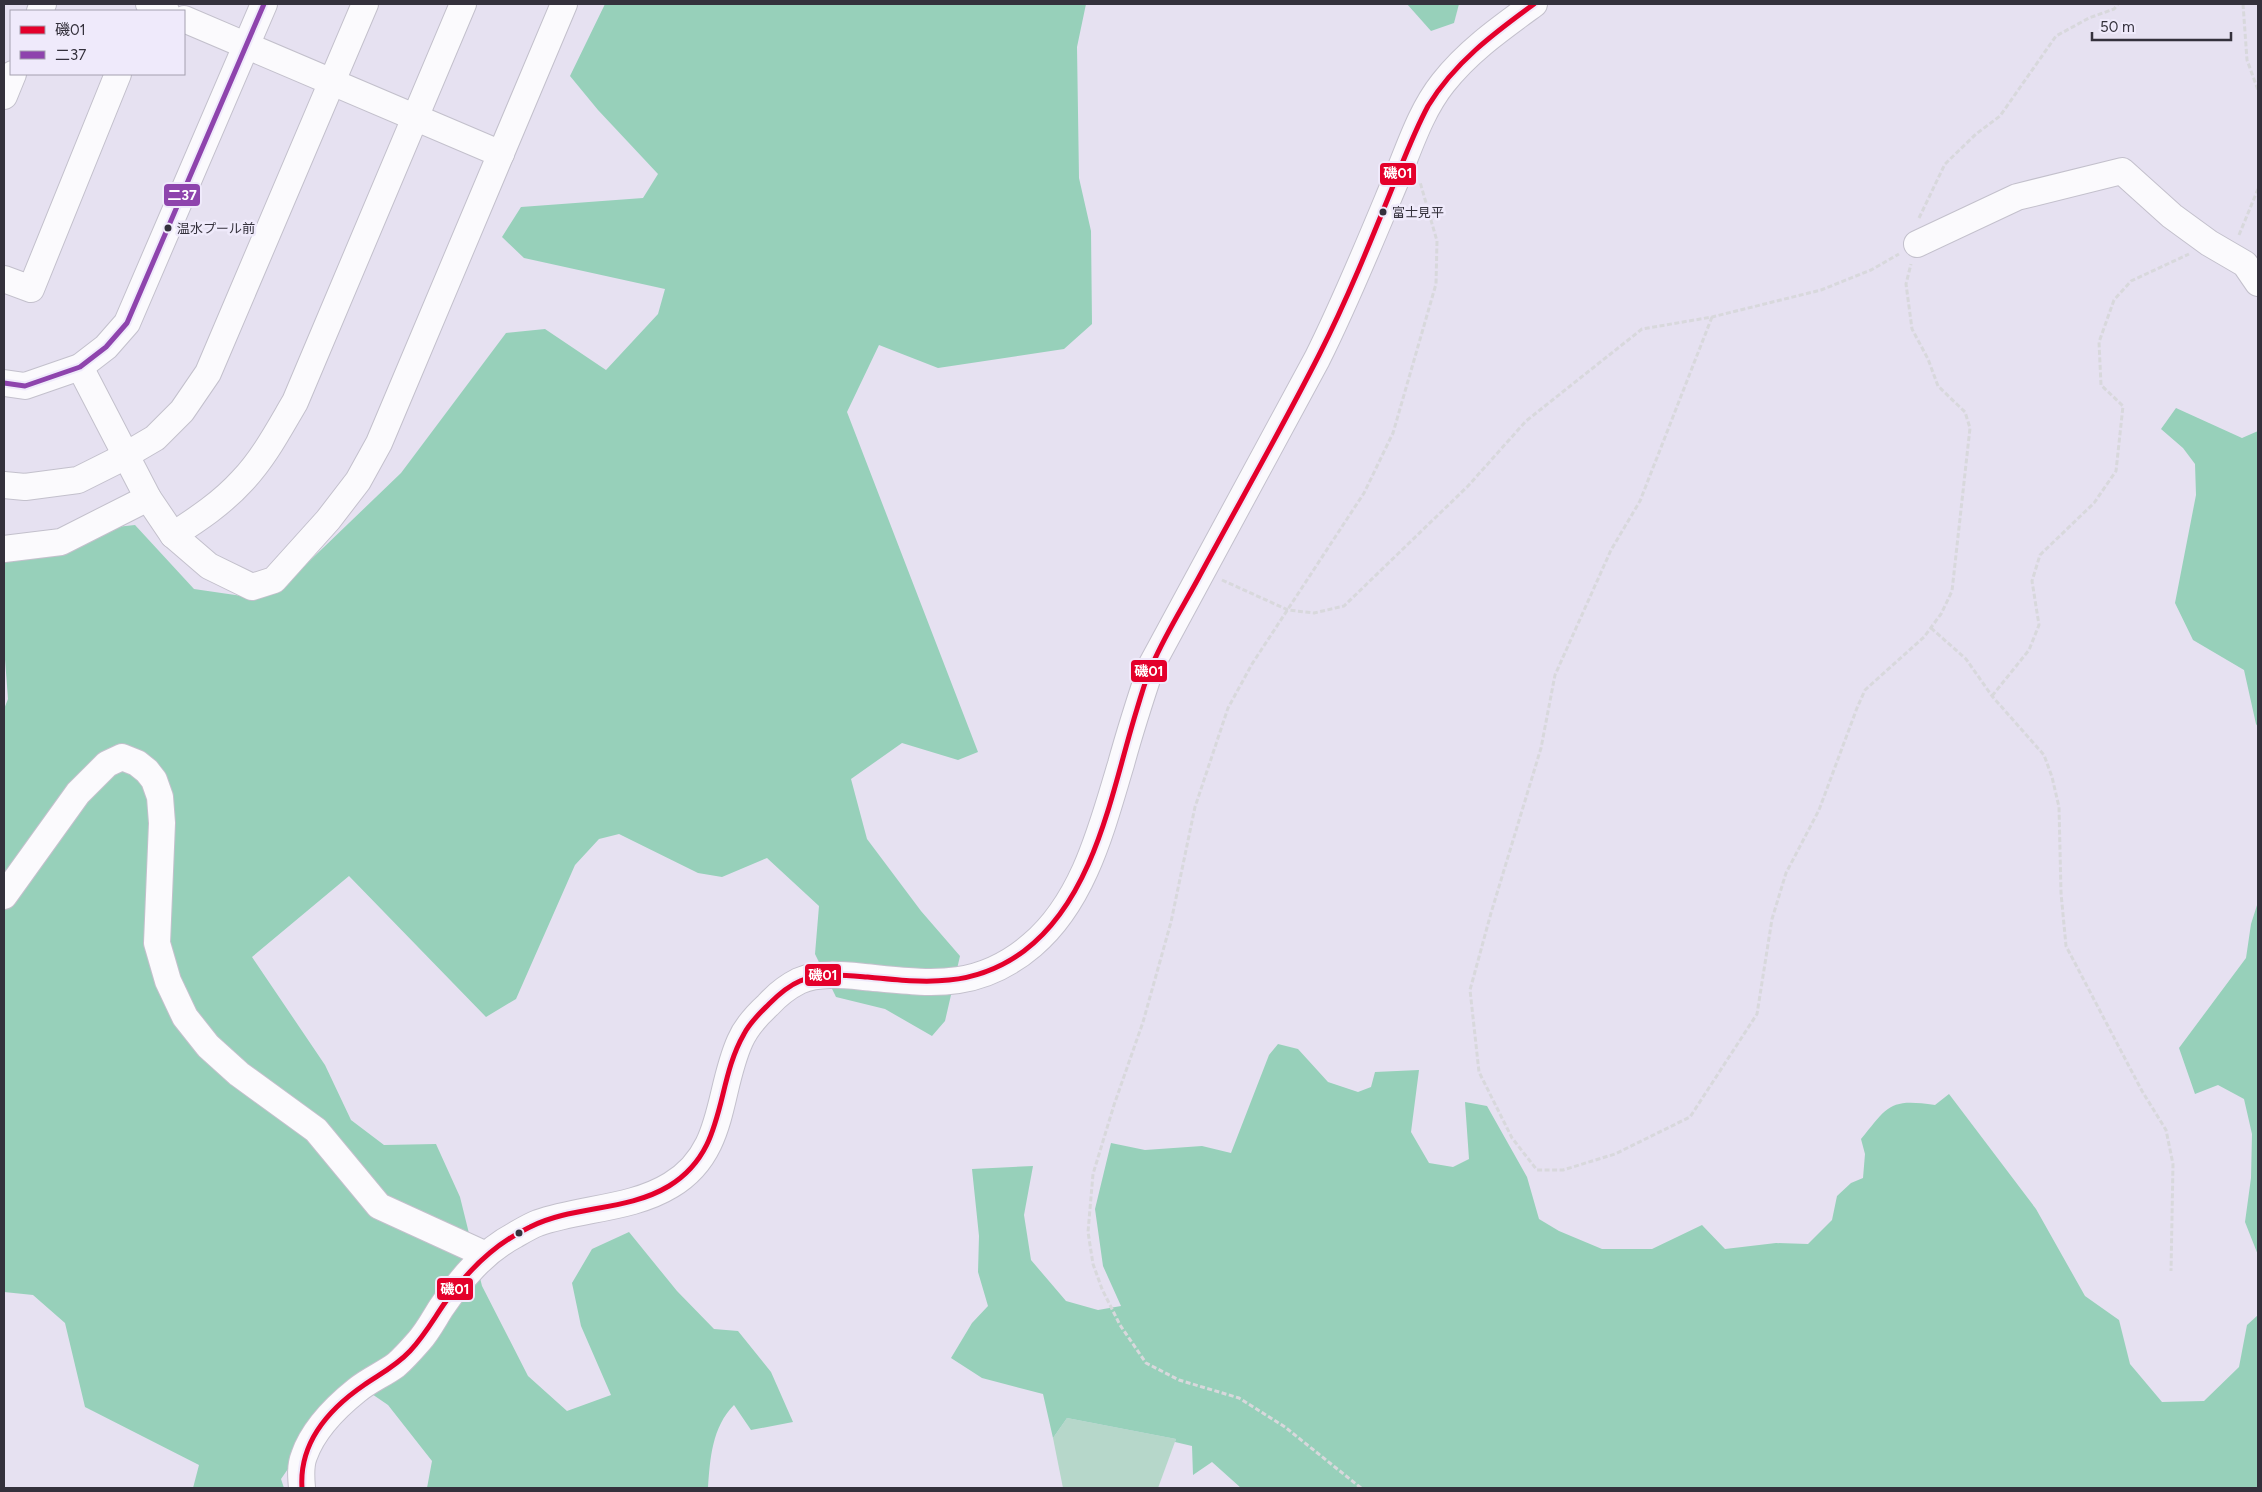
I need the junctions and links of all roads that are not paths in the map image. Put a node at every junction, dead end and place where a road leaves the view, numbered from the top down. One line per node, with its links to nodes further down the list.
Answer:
1 (148, 4): 7 (street)
2 (264, 4): 9 (street)
3 (365, 4): 12 (street)
4 (463, 4): 14 (street)
5 (564, 4): 15 (street)
6 (1534, 4): 27 (street)
7 (163, 10)
8 (185, 19): 9 (street)
9 (246, 46): 12 (street); 19 (street)
10 (13, 75): 13 (street)
11 (118, 75): 17 (street)
12 (332, 82): 14 (street); 21 (street)
13 (4, 96)
14 (415, 118): 15 (street); 24 (street)
15 (501, 154): 24 (street)
16 (1917, 244): 18 (street)
17 (4, 279)
18 (2258, 282)
19 (80, 366): 20 (street); 21 (street)
20 (4, 383)
21 (127, 455): 22 (street); 23 (street)
22 (4, 485)
23 (148, 498): 24 (street); 25 (street)
24 (173, 535)
25 (4, 549)
26 (4, 896): 27 (street)
27 (484, 1254): 28 (street)
28 (302, 1488)

